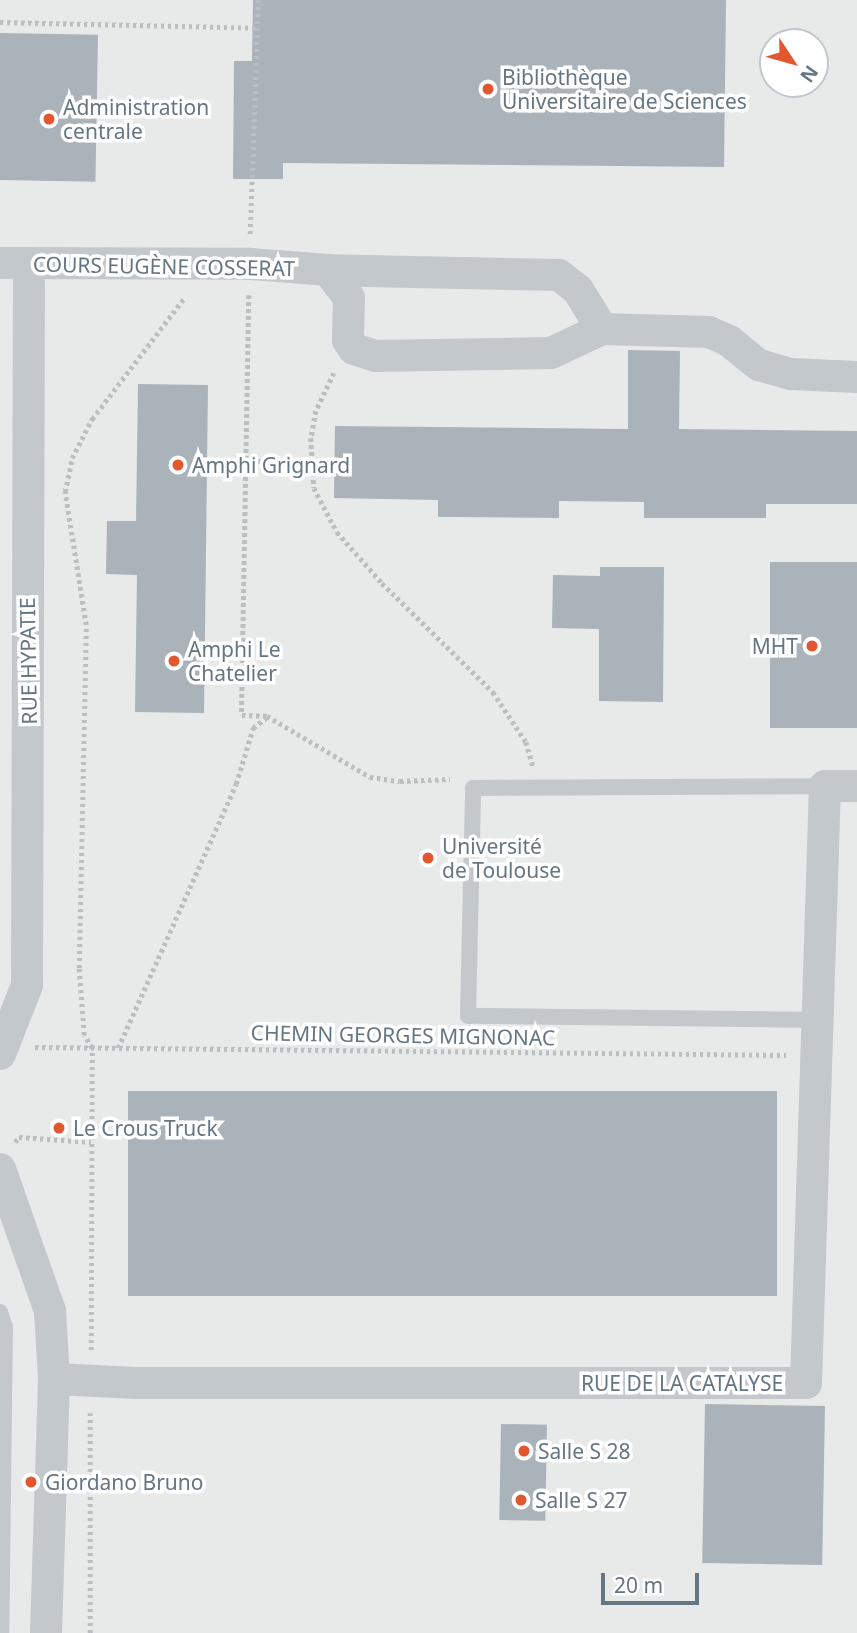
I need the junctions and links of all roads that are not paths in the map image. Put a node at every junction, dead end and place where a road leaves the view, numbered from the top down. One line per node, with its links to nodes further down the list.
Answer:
1 (15, 263): 2 (street, COURS EUGÈNE COSSERAT); 8 (street, RUE HYPATIE)
2 (328, 270): 3 (street, COURS EUGÈNE COSSERAT); 3 (street)
3 (602, 329): 4 (street)
4 (857, 377)
5 (825, 786): 6 (street); 7 (street, RUE DE LA CATALYSE); 7 (lane)
6 (857, 786)
7 (819, 1020): 11 (street, RUE DE LA CATALYSE)
8 (2, 1050)
9 (0, 1170): 11 (street)
10 (0, 1312): 12 (lane)
11 (54, 1379): 13 (street)
12 (1, 1633)
13 (46, 1633)

